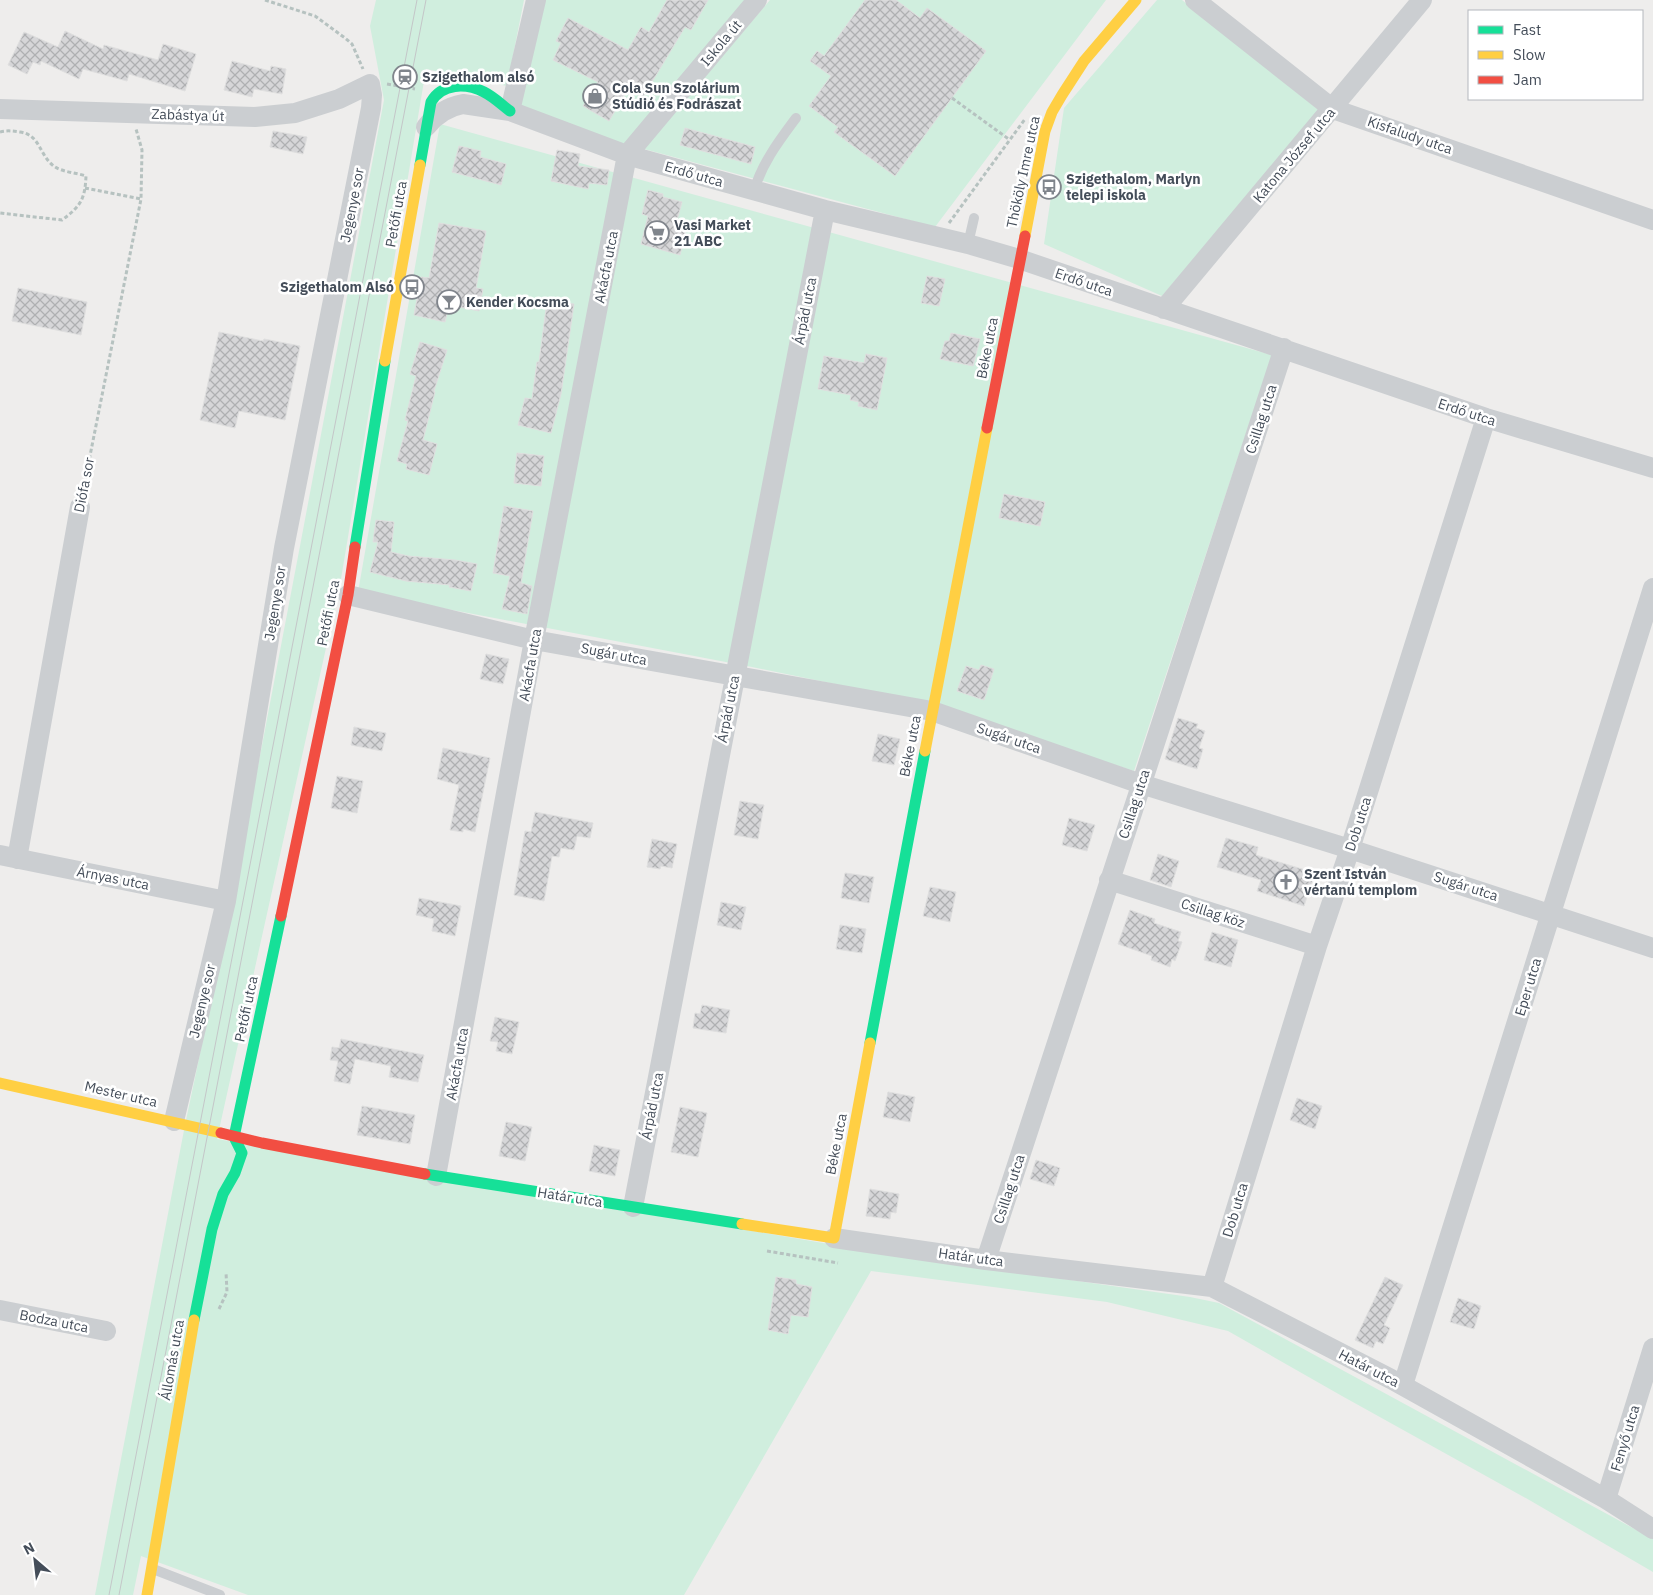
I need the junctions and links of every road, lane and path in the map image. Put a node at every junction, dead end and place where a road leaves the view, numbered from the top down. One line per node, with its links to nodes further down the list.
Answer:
1 (264, 0): 7 (path)
2 (536, 0): 14 (street)
3 (757, 0): 20 (street, Iskola út)
4 (1136, 0): 29 (street, Thököly Imre utca)
5 (1195, 0): 13 (street, Kisfaludy utca)
6 (1422, 0): 13 (street, Katona József utca)
7 (370, 84): 15 (street, Zabástya út); 44 (street, Jegenye sor)
8 (394, 85): 9 (path)
9 (414, 89)
10 (433, 97): 14 (street, Erdő utca); 17 (street, Petőfi utca)
11 (952, 98): 19 (path)
12 (0, 109): 15 (street, Zabástya út)
13 (1333, 109): 27 (street, Kisfaludy utca); 30 (street, Katona József utca)
14 (510, 111): 17 (street, Erdő utca); 20 (street, Erdő utca)
15 (128, 113): 23 (path, Diófa sor)
16 (796, 118): 22 (lane)
17 (426, 127): 36 (street, Petőfi utca)
18 (0, 132): 21 (path)
19 (1010, 140)
20 (627, 155): 22 (street, Erdő utca); 37 (street, Akácfa utca)
21 (85, 188): 23 (path); 25 (path)
22 (754, 191): 24 (street, Erdő utca)
23 (141, 199): 34 (path, Diófa sor)
24 (825, 210): 28 (street, Erdő utca); 38 (street, Árpád utca)
25 (0, 213)
26 (974, 218): 28 (lane)
27 (1653, 220)
28 (968, 244): 29 (street, Erdő utca)
29 (1019, 259): 30 (street, Erdő utca); 39 (street, Béke utca)
30 (1164, 310): 31 (street, Erdő utca)
31 (1284, 348): 32 (street, Erdő utca); 40 (street, Csillag utca)
32 (1486, 418): 33 (street, Erdő utca); 41 (street, Dob utca)
33 (1653, 468)
34 (80, 507): 42 (street, Diófa sor)
35 (1653, 588): 45 (street, Eper utca)
36 (348, 595): 37 (street, Sugár utca); 50 (street, Petőfi utca)
37 (534, 640): 38 (street, Sugár utca); 51 (street, Akácfa utca)
38 (734, 677): 39 (street, Sugár utca); 52 (street, Árpád utca)
39 (932, 712): 40 (street, Sugár utca); 53 (street, Béke utca)
40 (1141, 784): 41 (street, Sugár utca); 43 (street, Csillag utca)
41 (1350, 848): 45 (street, Sugár utca); 46 (street, Dob utca)
42 (9, 857): 44 (street, Árnyas utca)
43 (1109, 880): 46 (street, Csillag köz); 54 (street, Csillag utca)
44 (226, 901): 49 (street, Jegenye sor)
45 (1551, 914): 47 (street, Sugár utca); 59 (street, Eper utca)
46 (1317, 946): 55 (street, Dob utca)
47 (1653, 948)
48 (0, 1083): 49 (street, Mester utca)
49 (174, 1121): 50 (street, Mester utca)
50 (234, 1137): 51 (street, Határ utca); 62 (street, Állomás utca)
51 (436, 1176): 52 (street, Határ utca)
52 (633, 1207): 53 (street, Határ utca)
53 (834, 1238): 54 (street, Határ utca)
54 (986, 1260): 55 (street, Határ utca)
55 (1212, 1287): 59 (street, Határ utca)
56 (1, 1313): 57 (street, Bodza utca)
57 (106, 1331)
58 (1653, 1348): 60 (street, Fenyő utca)
59 (1403, 1385): 60 (street, Határ utca)
60 (1606, 1499): 61 (street, Határ utca)
61 (1653, 1529)
62 (151, 1568): 63 (street, Állomás utca); 64 (lane)
63 (146, 1595)
64 (220, 1595)

